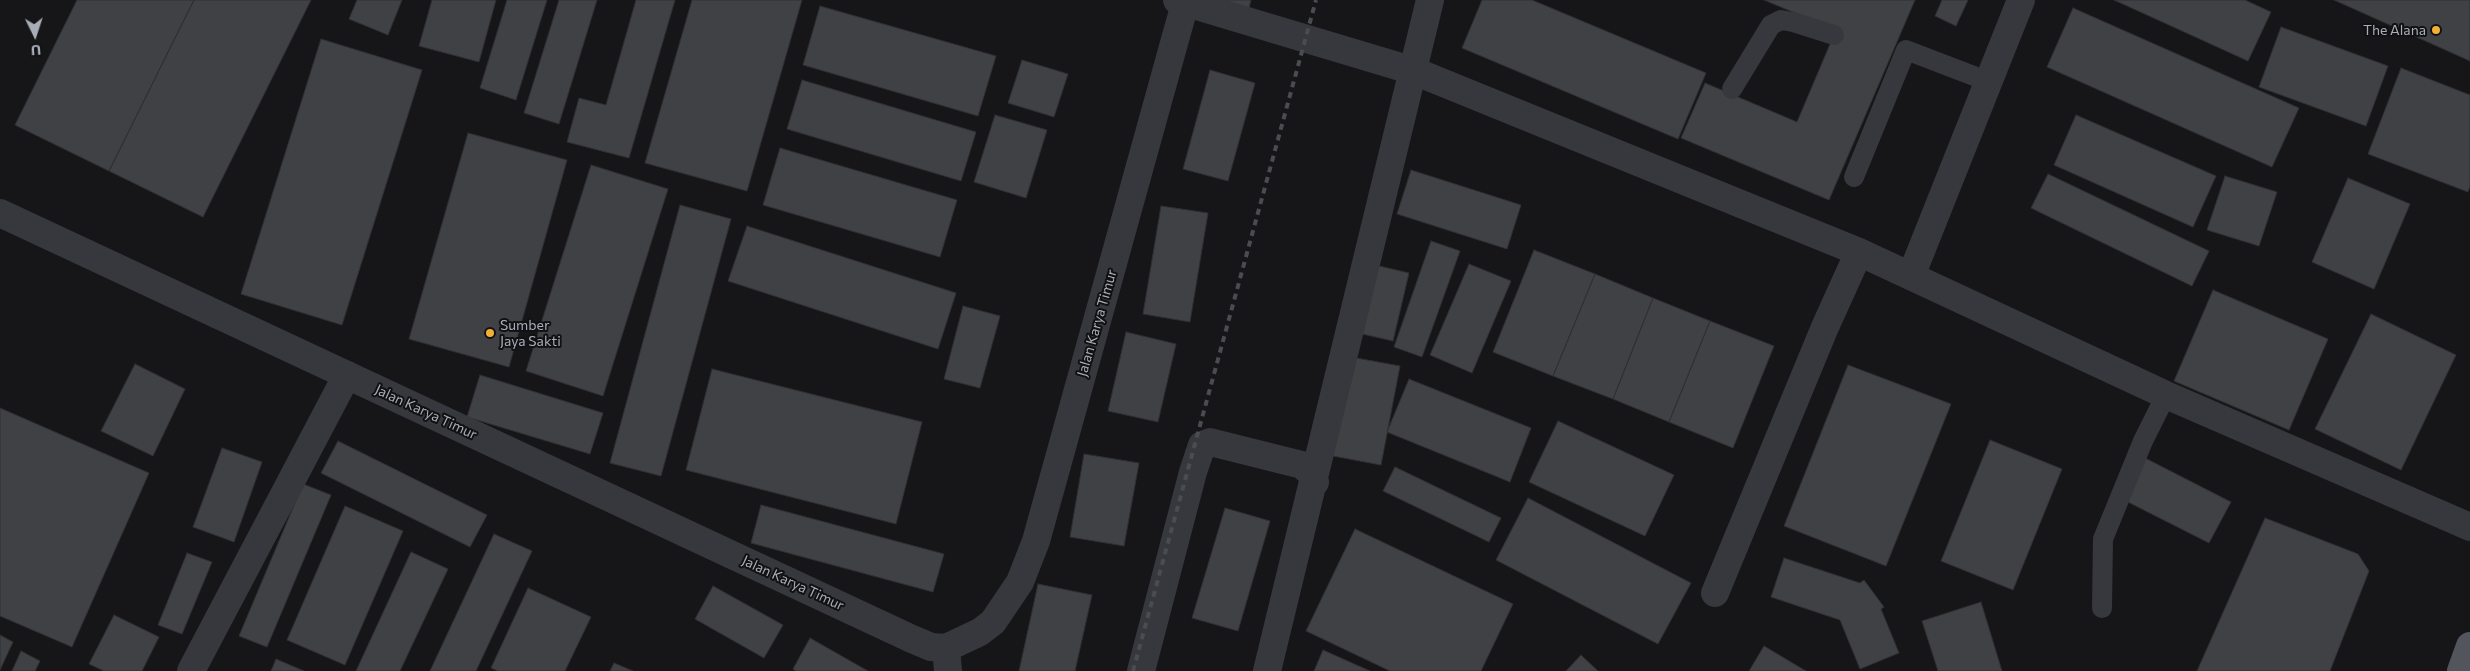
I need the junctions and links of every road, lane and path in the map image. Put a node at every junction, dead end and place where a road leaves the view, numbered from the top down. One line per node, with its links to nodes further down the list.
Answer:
1 (1430, 0): 5 (street)
2 (2021, 0): 6 (street)
3 (1183, 1): 5 (street); 19 (street, Jalan Karya Timur)
4 (1834, 35): 7 (lane)
5 (1414, 71): 10 (street); 14 (street)
6 (1988, 81): 8 (lane); 11 (street)
7 (1732, 90)
8 (1854, 177)
9 (0, 213): 12 (street, Jalan Karya Timur)
10 (1859, 252): 11 (street); 16 (street)
11 (1911, 276): 13 (street)
12 (347, 375): 19 (street, Jalan Karya Timur); 20 (street)
13 (2166, 395): 15 (street); 17 (lane)
14 (1315, 482): 21 (street); 22 (street)
15 (2470, 527)
16 (1715, 593)
17 (2102, 608)
18 (2470, 646): 23 (main road)
19 (947, 659)
20 (191, 671)
21 (1141, 671)
22 (1267, 671)
23 (2460, 671)

